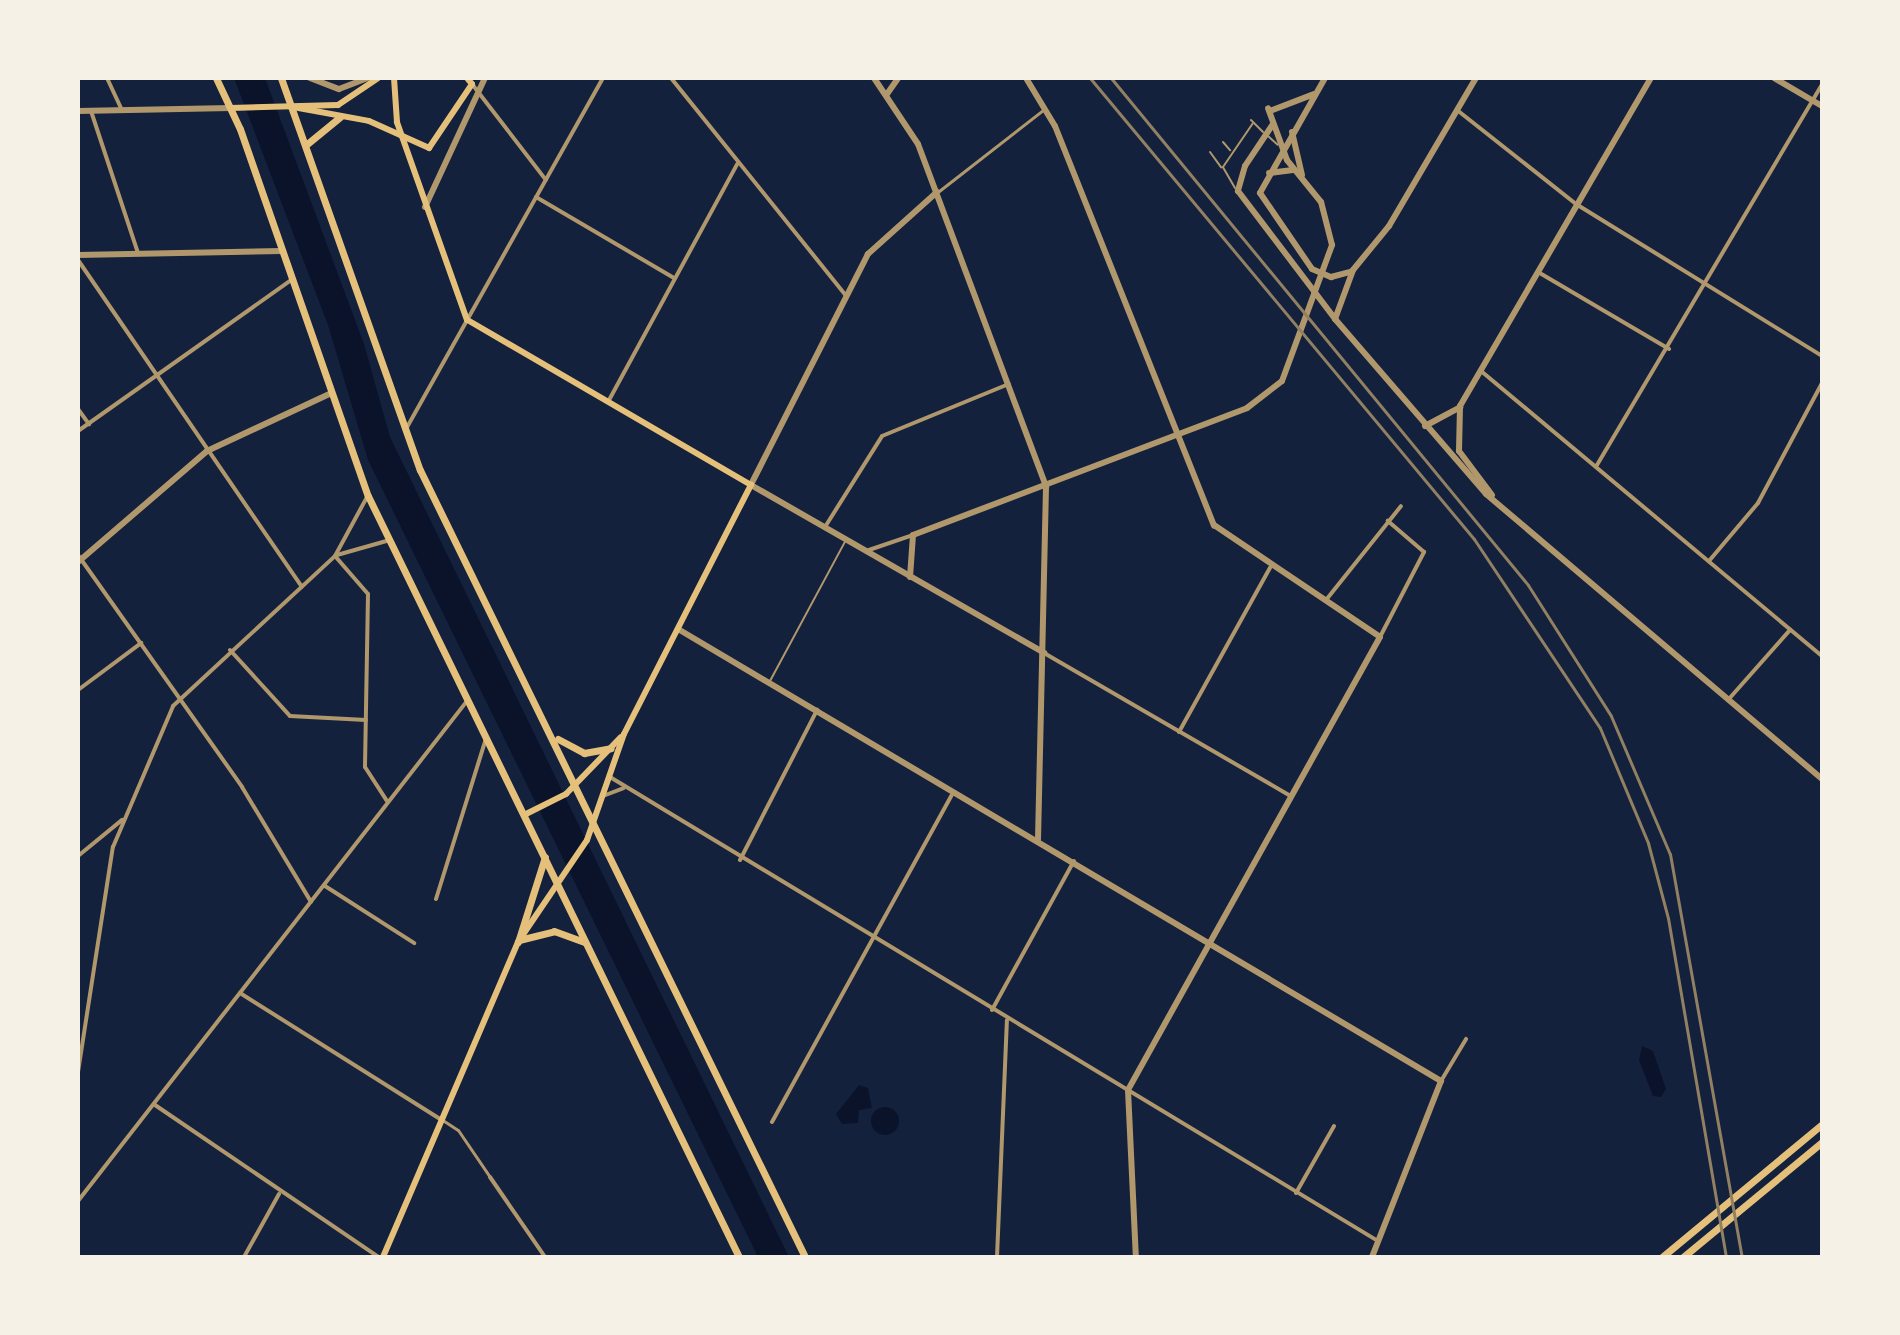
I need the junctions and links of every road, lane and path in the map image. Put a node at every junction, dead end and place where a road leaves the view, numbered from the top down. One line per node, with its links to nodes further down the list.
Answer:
1 (107, 78): 28 (street)
2 (216, 78): 27 (main road)
3 (281, 78): 25 (main road)
4 (310, 78): 5 (street)
5 (367, 78)
6 (378, 78): 25 (main road)
7 (394, 78): 38 (main road)
8 (485, 78): 20 (street)
9 (603, 78): 49 (street)
10 (671, 78): 44 (street)
11 (874, 78): 22 (street)
12 (898, 78): 22 (street)
13 (1026, 78): 26 (street)
14 (1325, 78): 21 (street)
15 (1476, 78): 29 (street)
16 (1651, 78): 53 (street)
17 (1774, 78): 23 (street)
18 (469, 81): 20 (street); 38 (main road)
19 (1822, 85): 23 (street)
20 (478, 91): 49 (street); 54 (street)
21 (1317, 91): 33 (street); 34 (street)
22 (887, 94): 50 (street)
23 (1813, 101): 24 (street); 62 (street)
24 (1822, 106)
25 (293, 107): 27 (main road); 32 (main road); 40 (main road)
26 (1046, 107): 50 (street); 80 (street)
27 (231, 108): 28 (street); 55 (main road)
28 (122, 110): 31 (street)
29 (1457, 110): 53 (street); 58 (street)
30 (78, 111): 31 (street)
31 (91, 111): 56 (street)
32 (340, 117): 38 (main road); 40 (main road)
33 (1273, 124): 36 (street); 41 (street)
34 (1292, 131): 41 (street); 48 (street)
35 (1236, 132): 37 (lane)
36 (1266, 134): 37 (lane); 41 (lane); 51 (street)
37 (1241, 138): 42 (lane)
38 (403, 140): 54 (main road)
39 (1223, 142): 42 (lane)
40 (307, 144): 79 (main road)
41 (1282, 148): 46 (street); 47 (street)
42 (1231, 151): 45 (lane)
43 (1210, 152): 45 (lane)
44 (737, 164): 60 (street); 63 (street)
45 (1223, 170): 51 (lane)
46 (1294, 170): 47 (street); 48 (street)
47 (1269, 173): 58 (street)
48 (1304, 178): 80 (street)
49 (546, 180): 52 (street)
50 (937, 192): 63 (street); 71 (street)
51 (1240, 196): 64 (street)
52 (536, 197): 60 (street); 65 (street)
53 (1576, 204): 59 (street); 62 (street)
54 (425, 207): 65 (main road)
55 (281, 251): 56 (street); 61 (main road)
56 (138, 253): 57 (street)
57 (78, 258): 69 (street)
58 (1353, 270): 64 (street)
59 (1538, 272): 66 (street); 68 (street)
60 (674, 278): 73 (street)
61 (291, 280): 69 (street); 72 (main road)
62 (1706, 286): 66 (street); 67 (street)
63 (846, 296): 83 (street)
64 (1335, 319): 77 (street)
65 (467, 320): 73 (main road); 79 (street)
66 (1669, 349): 82 (street)
67 (1822, 356)
68 (1481, 371): 74 (street); 82 (street)
69 (156, 377): 76 (street); 81 (street)
70 (1822, 383): 96 (street)
71 (1009, 384): 84 (street); 89 (street)
72 (329, 394): 81 (street); 85 (main road)
73 (607, 404): 83 (main road)
74 (1460, 406): 77 (street); 86 (street)
75 (78, 409): 76 (street)
76 (89, 424): 78 (street)
77 (1425, 426): 86 (street)
78 (78, 431)
79 (405, 431): 118 (main road)
80 (1180, 432): 84 (street); 97 (street)
81 (207, 451): 95 (street); 99 (street)
82 (1597, 465): 96 (street)
83 (751, 485): 89 (street); 101 (main road)
84 (1046, 487): 90 (street); 106 (street)
85 (368, 496): 91 (main road); 94 (street)
86 (1500, 505): 112 (street)
87 (1401, 506): 88 (street)
88 (1388, 521): 100 (street); 103 (street)
89 (825, 527): 92 (street)
90 (913, 535): 93 (street); 98 (street)
91 (390, 540): 94 (street); 111 (main road)
92 (847, 540): 93 (street); 108 (lane)
93 (866, 551): 98 (street)
94 (335, 556): 99 (street); 114 (street)
95 (79, 559): 104 (street)
96 (1709, 561): 102 (street)
97 (1270, 568): 100 (street); 115 (street)
98 (910, 577): 106 (street)
99 (302, 587): 105 (street)
100 (1325, 602): 103 (street)
101 (678, 629): 108 (street); 116 (main road)
102 (1790, 630): 107 (street); 112 (street)
103 (1380, 637): 125 (street)
104 (141, 643): 109 (street); 110 (street)
105 (229, 650): 110 (street); 114 (street)
106 (1044, 653): 115 (street); 131 (street)
107 (1822, 656)
108 (770, 682): 113 (street)
109 (78, 690)
110 (178, 698): 129 (street); 139 (street)
111 (469, 699): 117 (main road); 127 (street)
112 (1728, 700): 121 (street)
113 (817, 710): 124 (street); 134 (street)
114 (366, 720): 127 (street)
115 (1179, 732): 125 (street)
116 (624, 734): 119 (main road); 120 (main road)
117 (487, 736): 128 (main road); 138 (street)
118 (556, 737): 119 (main road); 122 (main road)
119 (611, 748): 122 (main road)
120 (609, 772): 123 (street); 126 (main road)
121 (1822, 779)
122 (577, 783): 128 (main road); 130 (main road)
123 (627, 789): 126 (street); 134 (street)
124 (954, 791): 131 (street); 140 (street)
125 (1292, 796): 142 (street)
126 (601, 798): 130 (main road)
127 (388, 801): 137 (street)
128 (526, 814): 132 (main road)
129 (122, 820): 133 (street); 149 (street)
130 (595, 824): 136 (main road); 167 (main road)
131 (1038, 839): 135 (street)
132 (546, 855): 136 (main road); 141 (main road)
133 (78, 856)
134 (740, 860): 140 (street)
135 (1074, 861): 142 (street); 146 (street)
136 (558, 881): 141 (main road); 144 (main road)
137 (325, 886): 139 (street); 143 (street)
138 (436, 899)
139 (311, 902): 145 (street)
140 (875, 940): 146 (street); 154 (street)
141 (518, 941): 144 (main road); 153 (main road)
142 (1209, 941): 150 (street); 151 (street)
143 (414, 943)
144 (587, 943): 166 (main road)
145 (240, 993): 152 (street); 153 (street)
146 (992, 1010): 147 (street)
147 (1007, 1019): 151 (street); 168 (street)
148 (1466, 1039): 150 (street)
149 (78, 1072)
150 (1441, 1081): 162 (street)
151 (1128, 1090): 159 (street); 169 (street)
152 (155, 1105): 160 (street); 161 (street)
153 (440, 1119): 158 (street); 164 (main road)
154 (772, 1122)
155 (1822, 1124): 171 (main road)
156 (1334, 1126): 159 (street)
157 (1822, 1142): 172 (main road)
158 (490, 1177): 165 (street)
159 (1296, 1193): 162 (street)
160 (279, 1194): 163 (street); 164 (street)
161 (78, 1201)
162 (1378, 1241): 170 (street)
163 (244, 1257)
164 (381, 1257)
165 (545, 1257)
166 (739, 1257)
167 (805, 1257)
168 (997, 1257)
169 (1136, 1257)
170 (1372, 1257)
171 (1662, 1257)
172 (1683, 1257)

